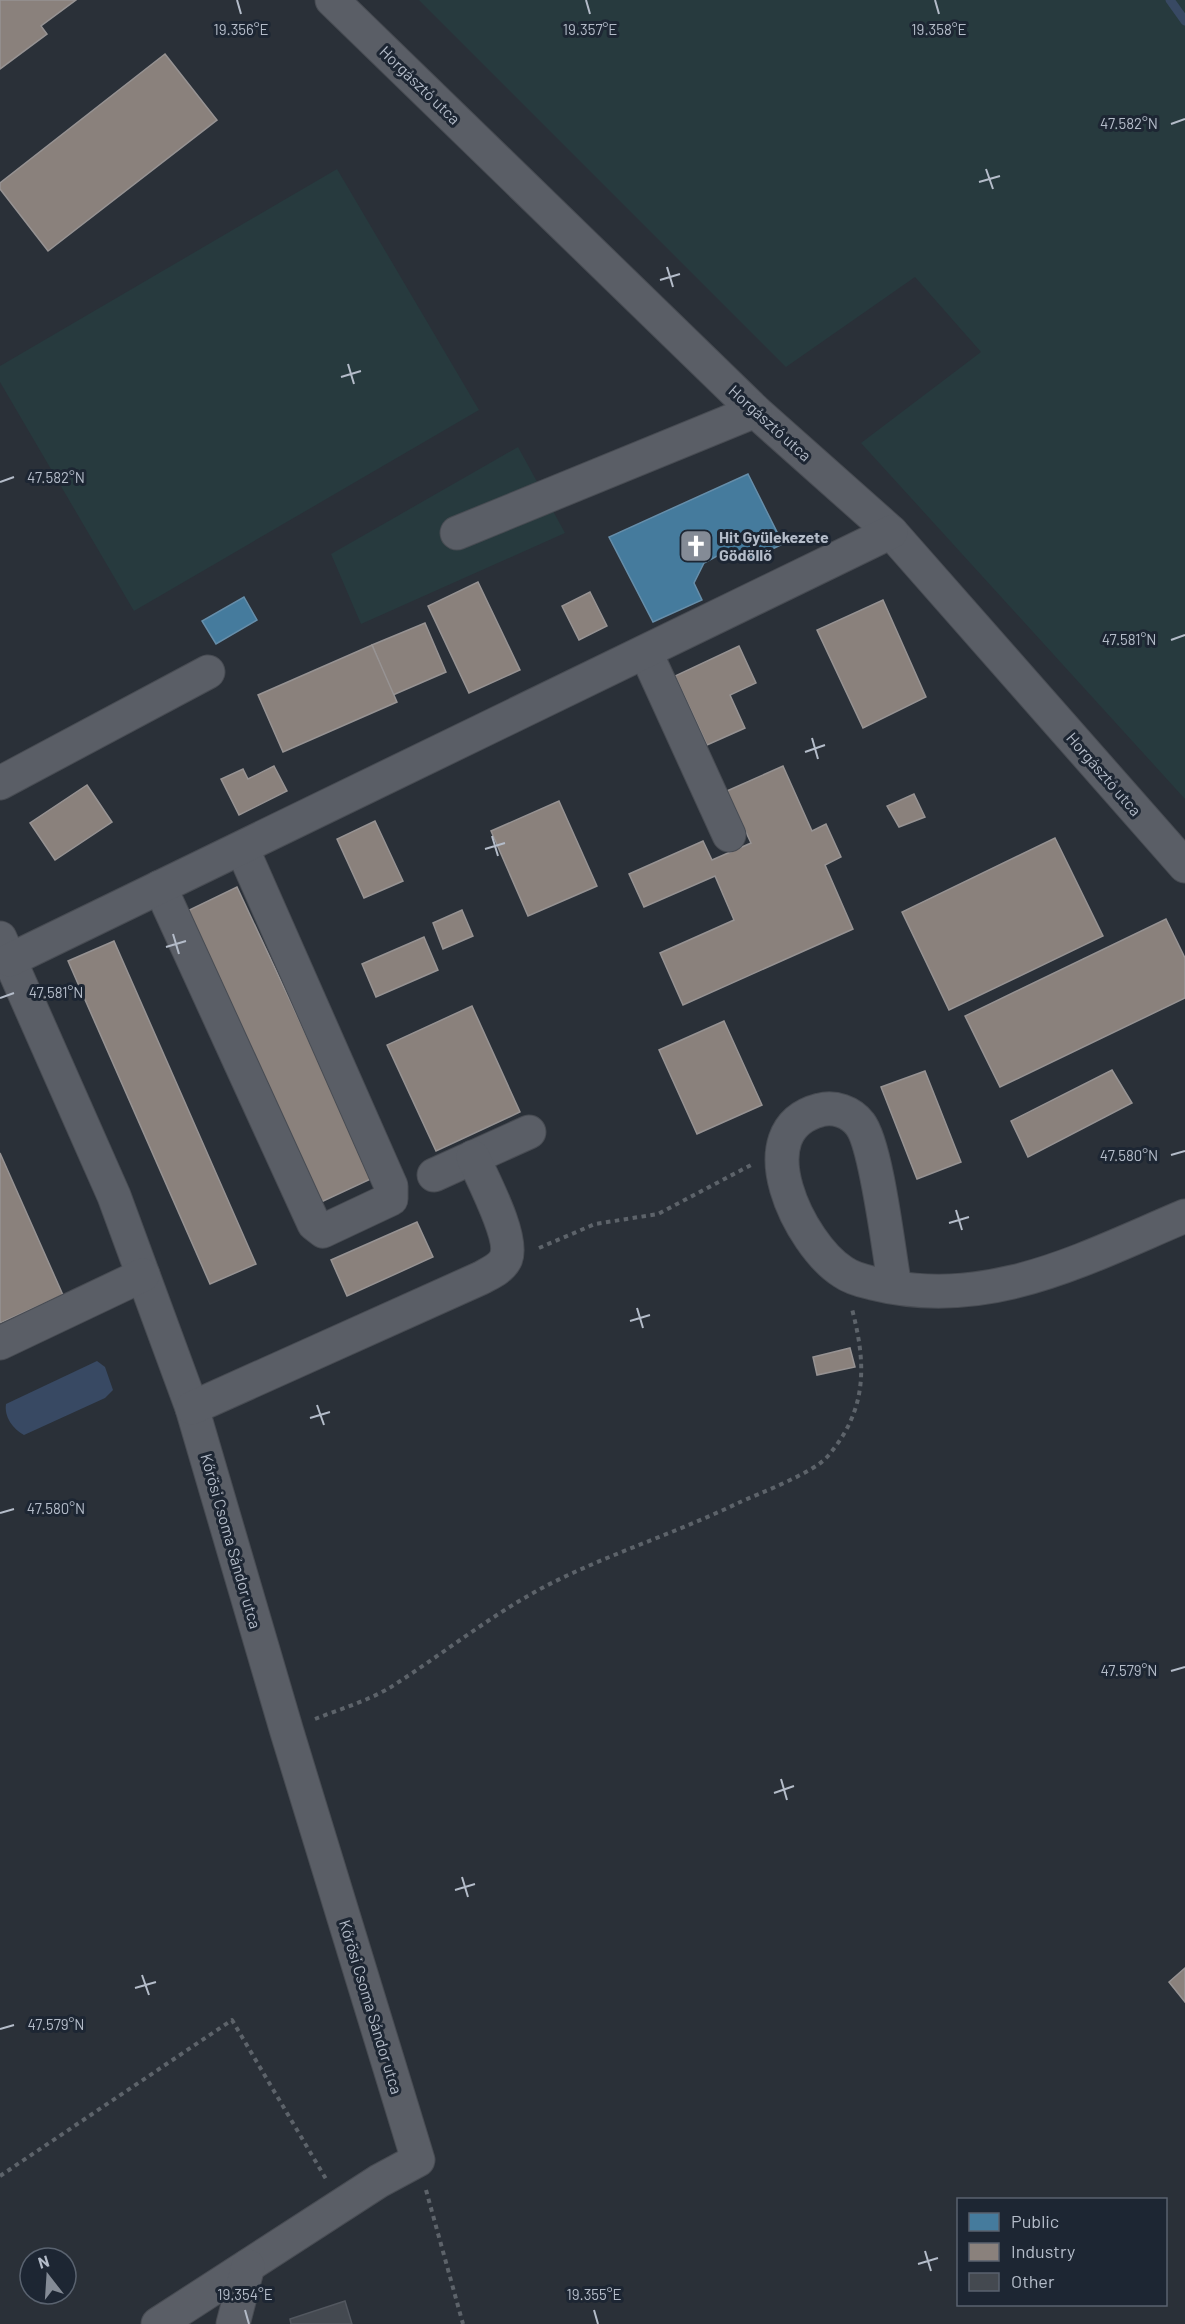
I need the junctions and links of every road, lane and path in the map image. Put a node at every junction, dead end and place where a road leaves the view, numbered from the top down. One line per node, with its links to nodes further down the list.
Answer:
1 (332, 0): 2 (street, Horgásztó utca)
2 (755, 411): 3 (street, Horgásztó utca); 4 (street)
3 (891, 532): 5 (street); 10 (street, Horgásztó utca)
4 (457, 533)
5 (646, 652): 8 (street); 9 (street)
6 (208, 672): 7 (street)
7 (0, 783)
8 (729, 835)
9 (242, 848): 11 (street); 11 (street)
10 (1185, 866)
11 (160, 887): 12 (street)
12 (5, 949): 20 (street, Kőrösi Csoma Sándor utca)
13 (529, 1132): 15 (street)
14 (781, 1149): 18 (path); 19 (street); 21 (street)
15 (473, 1157): 16 (street); 18 (street)
16 (434, 1175)
17 (1185, 1216): 21 (street)
18 (502, 1263): 23 (street)
19 (843, 1273): 21 (street); 24 (path)
20 (143, 1275): 22 (street); 23 (street, Kőrösi Csoma Sándor utca)
21 (894, 1287)
22 (0, 1343)
23 (192, 1408): 24 (street, Kőrösi Csoma Sándor utca)
24 (287, 1732): 25 (street, Kőrösi Csoma Sándor utca)
25 (418, 2160): 27 (street); 31 (path)
26 (0, 2176): 27 (path)
27 (342, 2205): 28 (street)
28 (248, 2266): 29 (street); 30 (street)
29 (158, 2324)
30 (233, 2324)
31 (463, 2324)

